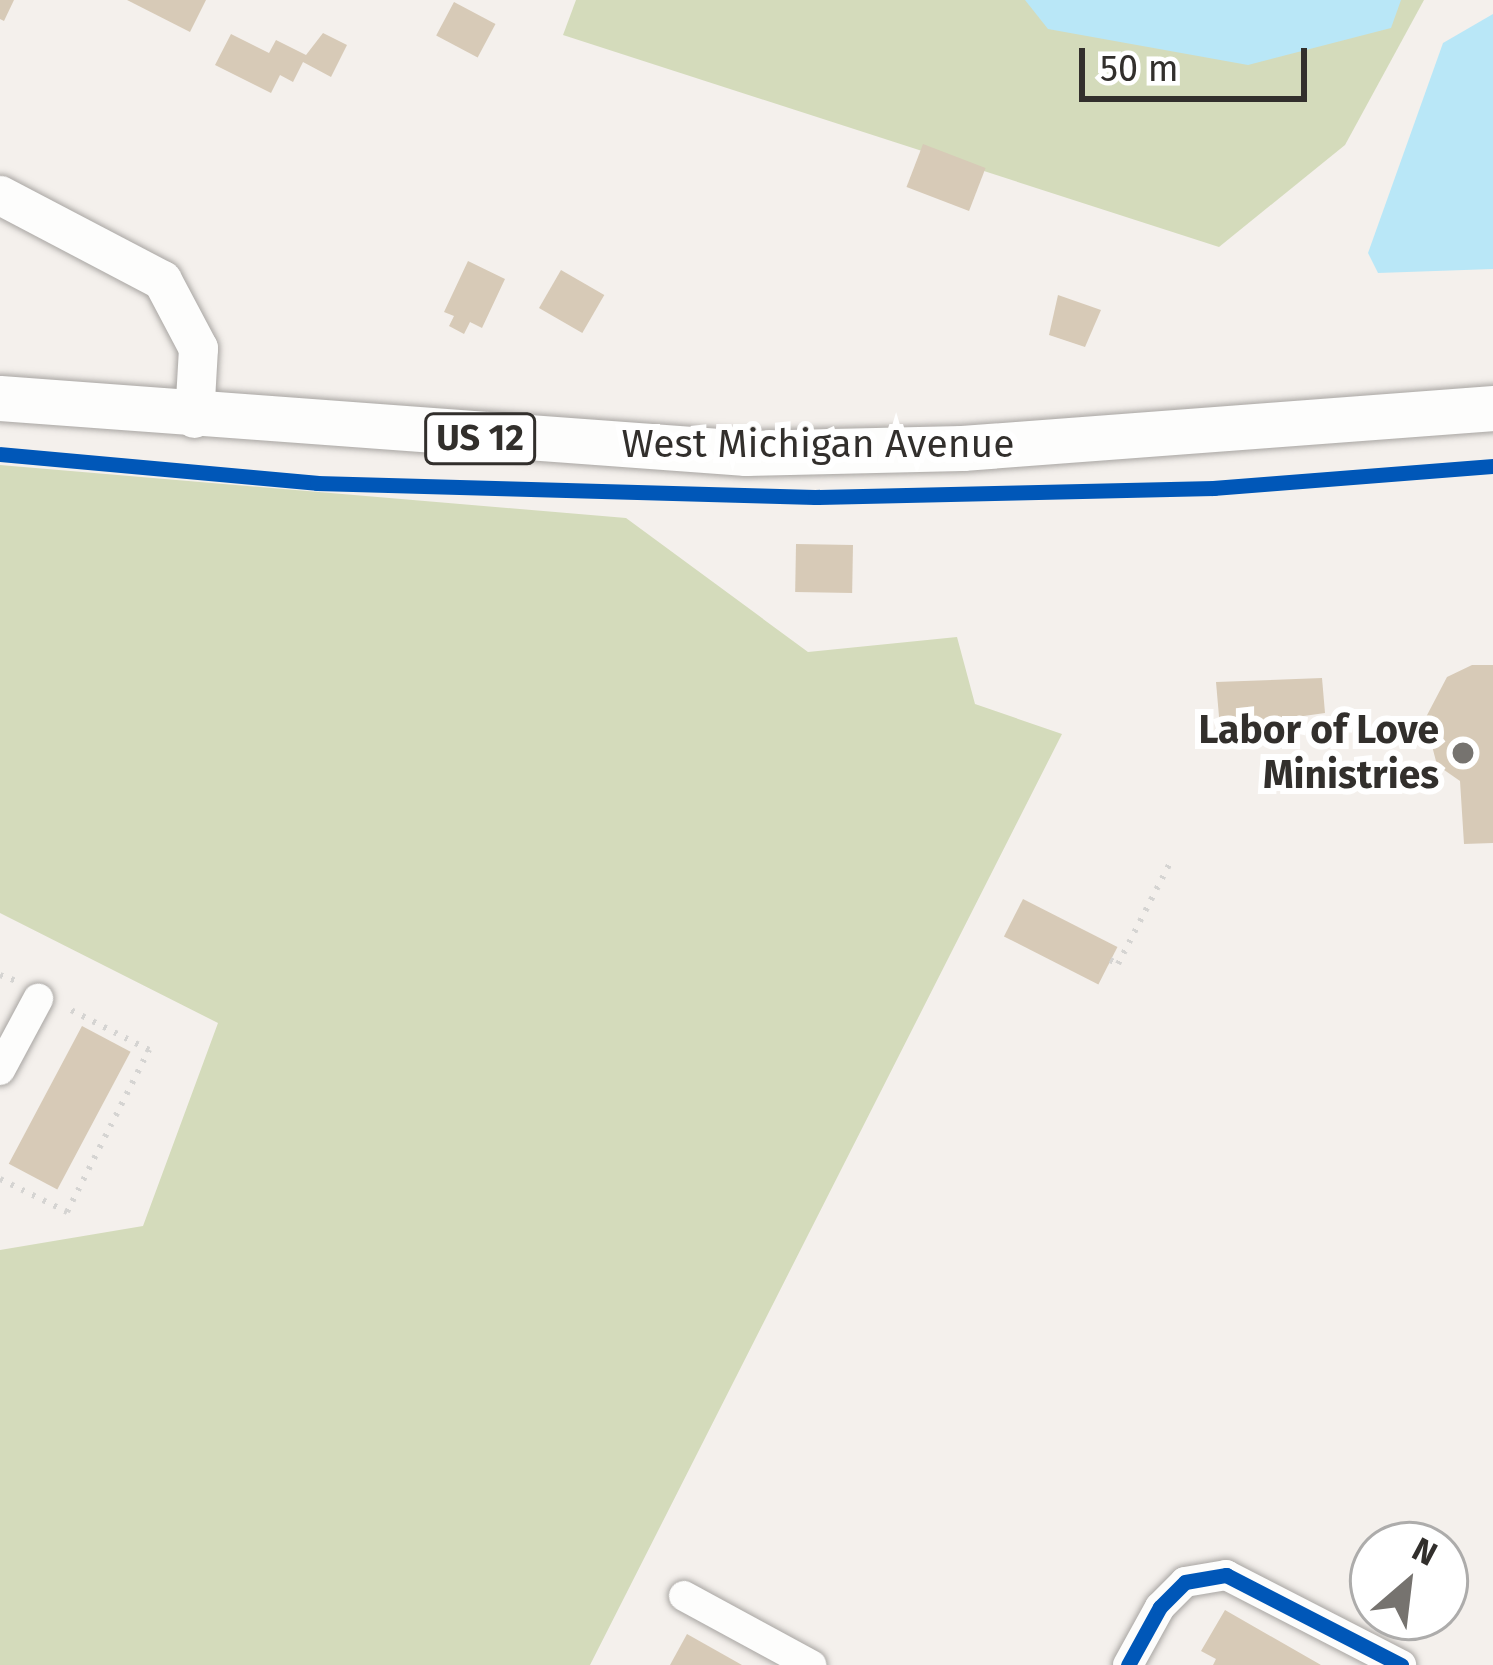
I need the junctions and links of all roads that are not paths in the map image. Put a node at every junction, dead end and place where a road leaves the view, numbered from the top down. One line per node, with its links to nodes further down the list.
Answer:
1 (0, 195): 4 (main road)
2 (0, 398): 4 (highway, West Michigan Avenue / US 12)
3 (1493, 408): 4 (highway, West Michigan Avenue / US 12)
4 (194, 418)
5 (45, 1000): 6 (street)
6 (0, 1070)
7 (684, 1596): 8 (street)
8 (811, 1665)
9 (1128, 1665): 10 (street)
10 (1401, 1665)

